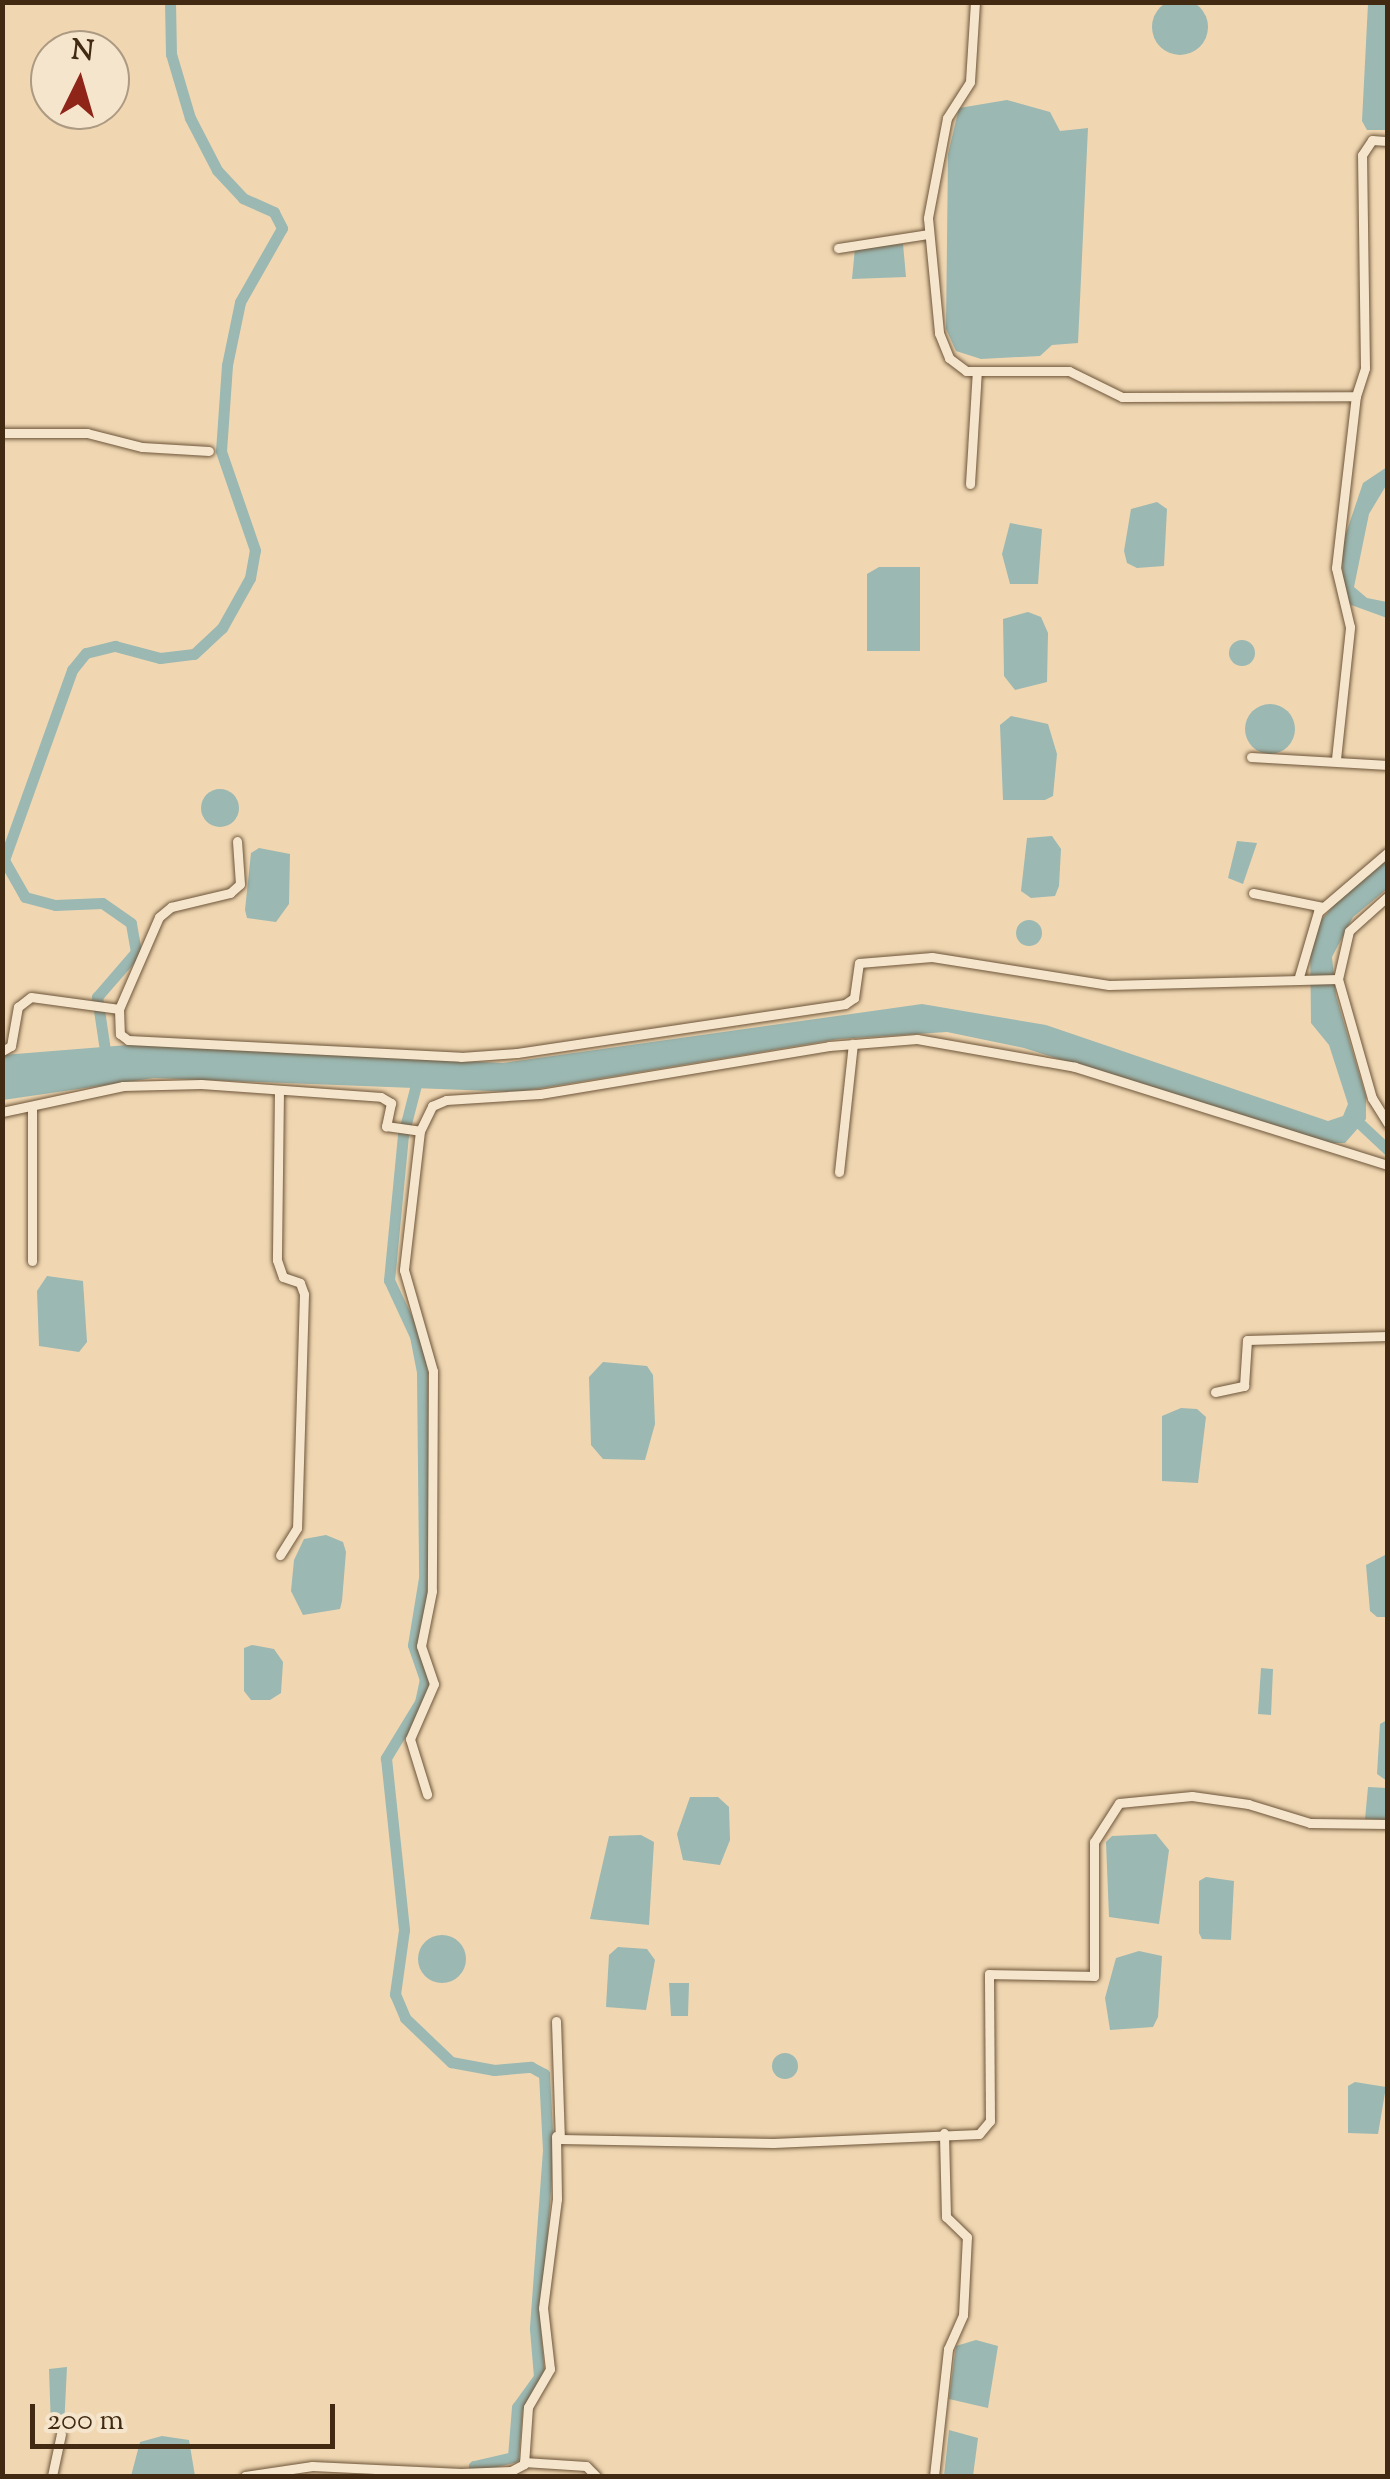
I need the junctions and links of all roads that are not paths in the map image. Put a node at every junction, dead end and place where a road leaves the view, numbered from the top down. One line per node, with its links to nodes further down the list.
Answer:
1 (974, 2): 3 (street)
2 (1388, 142): 6 (street)
3 (928, 234): 4 (street); 5 (street)
4 (838, 248)
5 (977, 371): 6 (street); 9 (street)
6 (1356, 396): 11 (street)
7 (2, 433): 8 (street)
8 (208, 451)
9 (970, 484)
10 (1251, 757): 11 (street)
11 (1336, 759): 12 (street)
12 (1388, 765)
13 (236, 842): 20 (street)
14 (1388, 852): 17 (street)
15 (1253, 893): 17 (street)
16 (1388, 896): 19 (street)
17 (1323, 907): 18 (street)
18 (1301, 979): 19 (street); 20 (street)
19 (1335, 979): 26 (street)
20 (115, 1008): 22 (street)
21 (852, 1044): 27 (street); 28 (street); 29 (street)
22 (2, 1051)
23 (279, 1090): 24 (street); 27 (street); 33 (street)
24 (32, 1108): 25 (street); 30 (street)
25 (2, 1112)
26 (1388, 1124)
27 (418, 1131): 34 (street)
28 (1388, 1164)
29 (840, 1172)
30 (32, 1261)
31 (1388, 1336): 32 (street)
32 (1215, 1392)
33 (280, 1554)
34 (427, 1794)
35 (1388, 1824): 37 (street)
36 (556, 2021): 38 (street)
37 (944, 2133): 38 (street); 45 (street)
38 (556, 2136): 40 (street)
39 (61, 2434): 42 (street)
40 (524, 2462): 41 (street); 44 (street)
41 (458, 2474): 43 (street)
42 (52, 2476)
43 (245, 2476)
44 (596, 2476)
45 (934, 2476)

